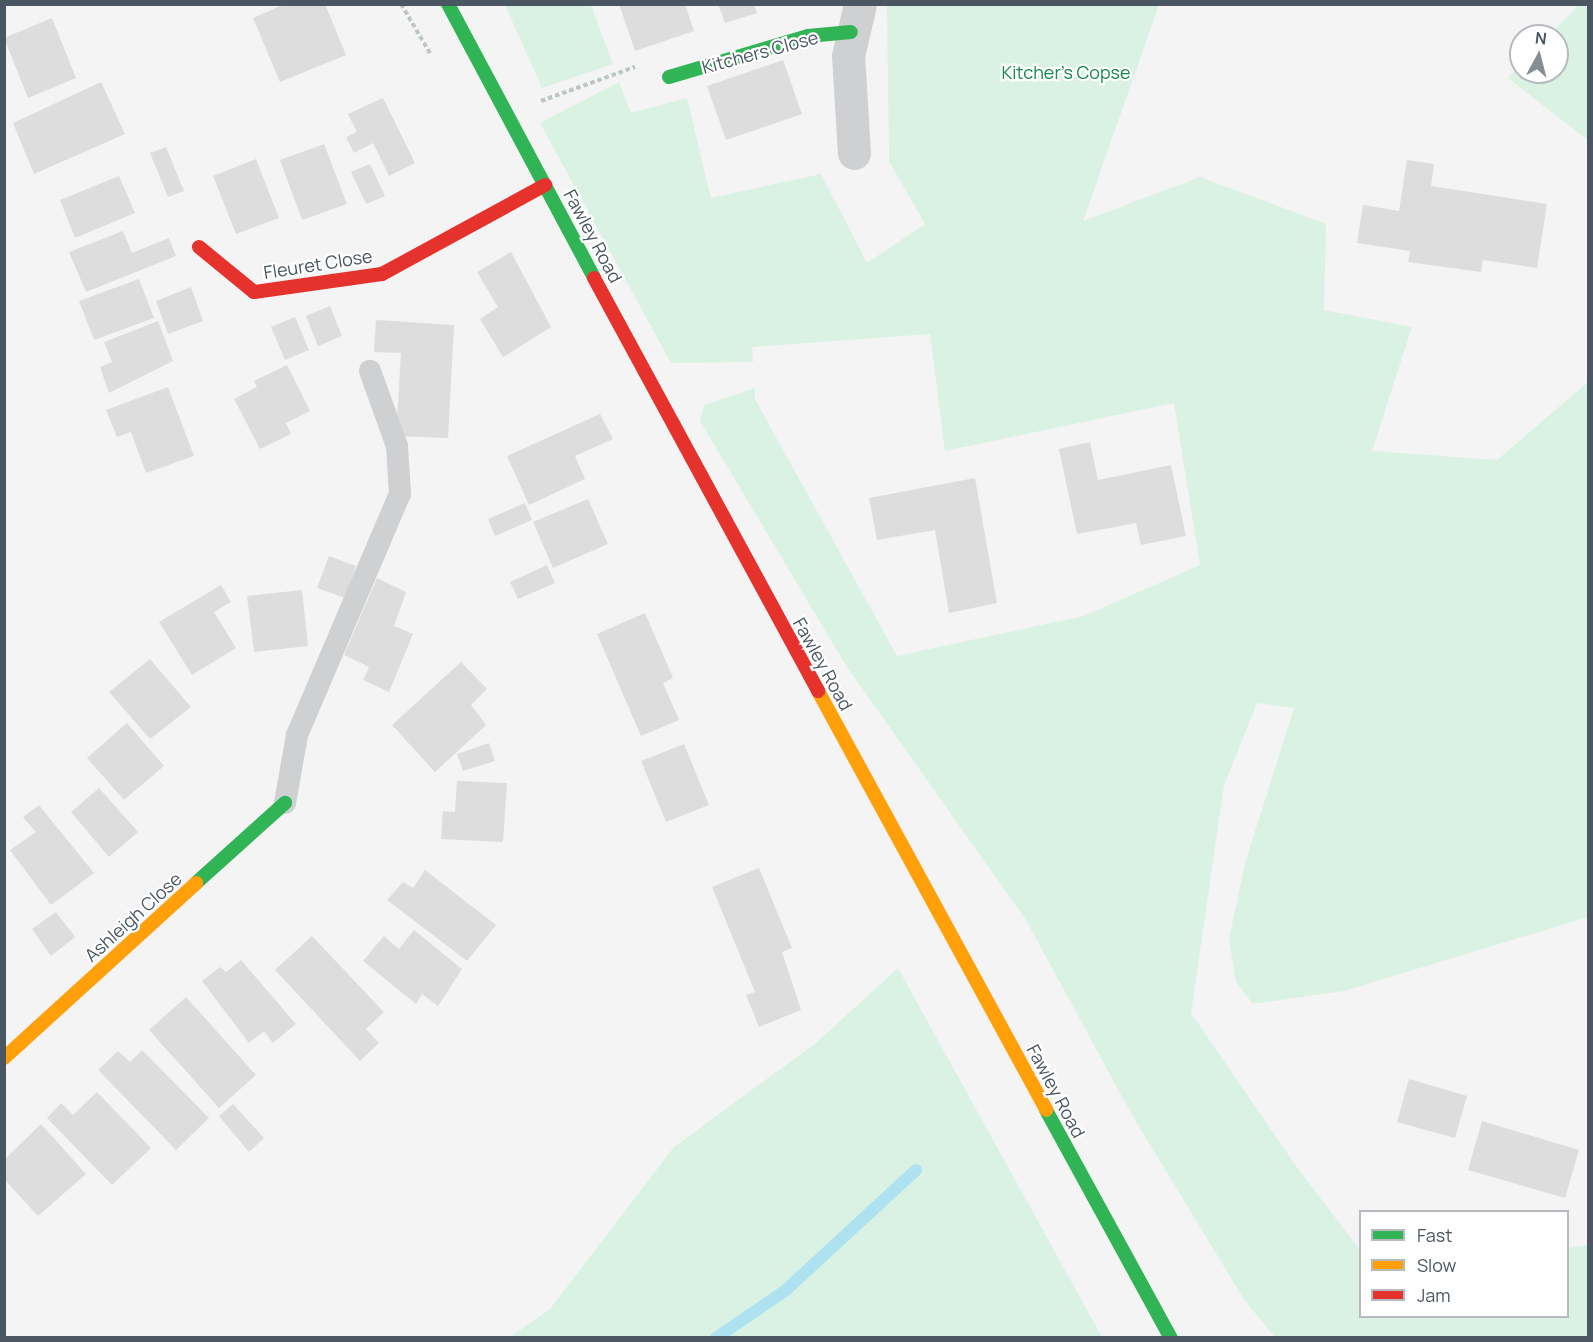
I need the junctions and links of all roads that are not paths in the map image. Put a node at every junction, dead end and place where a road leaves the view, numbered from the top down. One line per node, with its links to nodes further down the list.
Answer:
1 (448, 4): 5 (street, Fawley Road)
2 (856, 18): 3 (street, Kitchers Close); 4 (street, Kitchers Close)
3 (669, 78)
4 (854, 153)
5 (545, 185): 6 (street, Fleuret Close); 10 (street, Fawley Road)
6 (200, 247)
7 (369, 371): 8 (lane)
8 (285, 803): 9 (street, Ashleigh Close)
9 (4, 1058)
10 (1171, 1338)

